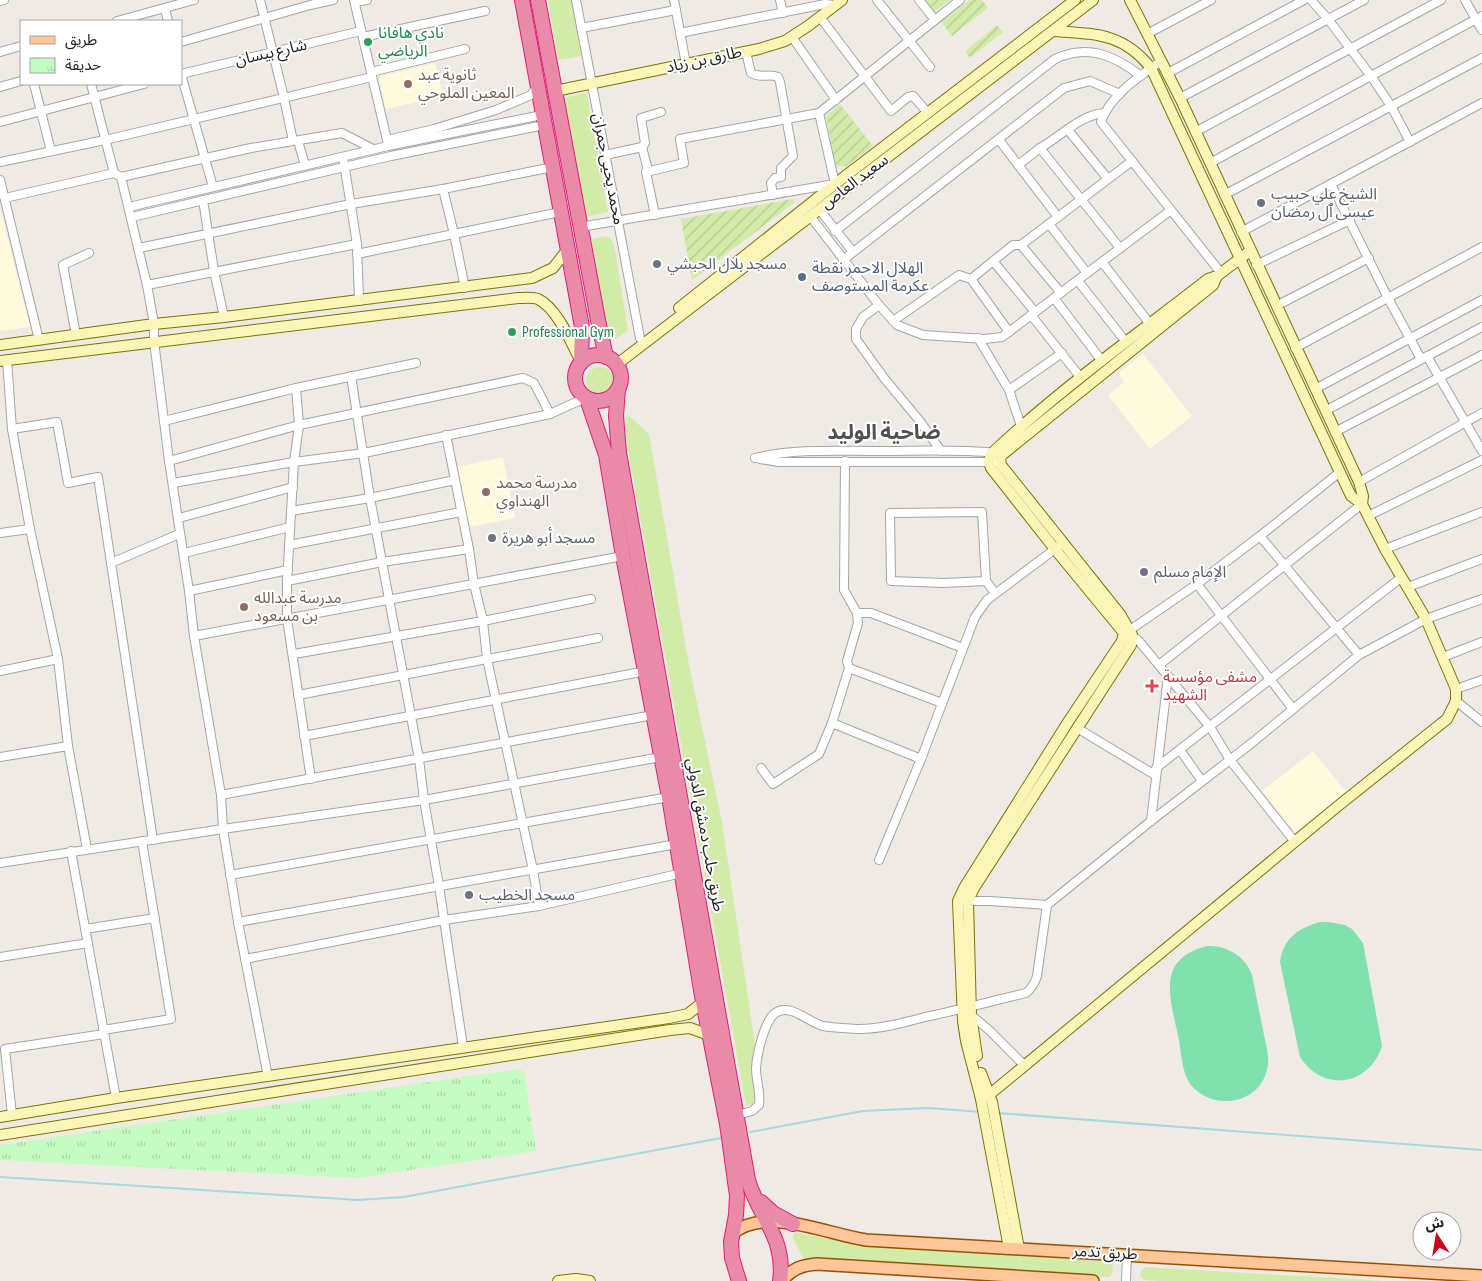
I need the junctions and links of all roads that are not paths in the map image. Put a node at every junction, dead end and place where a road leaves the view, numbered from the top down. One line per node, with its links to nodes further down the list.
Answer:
1 (4, 0): 22 (street)
2 (194, 0): 26 (street)
3 (260, 0): 32 (street)
4 (334, 0): 32 (street)
5 (367, 0): 23 (street)
6 (522, 0): 71 (highway)
7 (538, 0): 73 (highway)
8 (576, 0): 38 (street, محمد يحيى جمران)
9 (674, 0): 27 (street)
10 (780, 0): 29 (street)
11 (877, 0): 46 (street)
12 (919, 0): 37 (street)
13 (960, 0): 37 (street)
14 (1093, 0): 30 (main road, سعيد العاص)
15 (1130, 0): 44 (main road)
16 (1211, 0): 44 (street)
17 (1304, 0): 59 (street)
18 (1311, 0): 34 (street)
19 (1364, 0): 34 (street)
20 (1441, 0): 49 (street)
21 (1465, 0): 33 (street)
22 (0, 1)
23 (354, 1): 42 (street)
24 (1074, 1): 30 (main road); 83 (main road)
25 (839, 2): 29 (street); 31 (main road, طارق بن زياد)
26 (165, 9): 35 (street); 36 (street)
27 (676, 10): 38 (street); 41 (street)
28 (485, 11): 42 (street, شارع بيسان)
29 (783, 13): 41 (street)
30 (1075, 14): 40 (main road, سعيد العاص); 43 (main road)
31 (820, 17): 45 (main road, طارق بن زياد); 64 (street)
32 (264, 18): 47 (street); 52 (street)
33 (1479, 18): 39 (street); 63 (street)
34 (1328, 19): 49 (street); 77 (street)
35 (121, 20)
36 (168, 20)
37 (935, 20): 46 (street)
38 (581, 28): 67 (street, محمد يحيى جمران)
39 (1482, 30)
40 (1054, 31): 43 (main road); 126 (main road, سعيد العاص)
41 (680, 32): 56 (street)
42 (362, 34): 52 (street, شارع بيسان); 61 (street)
43 (1088, 34): 58 (main road)
44 (1147, 34): 55 (main road)
45 (792, 37): 53 (main road, طارق بن زياد); 78 (street)
46 (910, 40): 57 (street); 64 (street)
47 (182, 42)
48 (20, 46): 51 (street)
49 (1349, 48): 63 (street); 91 (street)
50 (465, 49): 61 (street)
51 (0, 52)
52 (272, 52): 60 (street, شارع بيسان); 76 (street)
53 (746, 52): 56 (main road, طارق بن زياد); 87 (street)
54 (1482, 58): 80 (street)
55 (1161, 61): 58 (street); 59 (main road)
56 (686, 64): 67 (main road, طارق بن زياد)
57 (930, 68)
58 (1151, 68): 62 (street); 152 (main road)
59 (1168, 73): 77 (main road)
60 (182, 74)
61 (372, 75): 76 (street); 96 (street)
62 (1141, 76): 74 (street); 137 (street)
63 (1371, 76): 80 (street); 106 (street)
64 (864, 77): 78 (street); 83 (street)
65 (182, 78): 86 (street)
66 (20, 81): 72 (street)
67 (592, 84): 73 (main road, طارق بن زياد); 101 (street, محمد يحيى جمران)
68 (34, 85): 81 (street)
69 (91, 85): 75 (street)
70 (140, 85): 75 (street)
71 (537, 86): 88 (highway); 96 (street)
72 (0, 87)
73 (555, 91): 136 (highway)
74 (1120, 94): 85 (street); 93 (street)
75 (94, 97): 81 (street); 92 (street)
76 (284, 98): 86 (street); 94 (street)
77 (1180, 98): 91 (main road)
78 (836, 100): 84 (street)
79 (1482, 103): 95 (street)
80 (1392, 106): 95 (street); 120 (street)
81 (41, 111): 89 (street); 100 (street)
82 (661, 112): 97 (street)
83 (928, 112): 115 (main road)
84 (819, 113): 87 (street); 115 (street)
85 (1104, 113): 90 (street); 104 (street)
86 (193, 119): 92 (street); 103 (street)
87 (786, 119): 111 (street); 119 (street)
88 (543, 120): 96 (street); 109 (highway); 110 (street)
89 (0, 122)
90 (1068, 130): 98 (street); 113 (street)
91 (1195, 132): 106 (main road)
92 (105, 140): 100 (street); 112 (street)
93 (999, 140): 107 (street); 148 (street)
94 (296, 141): 99 (street); 103 (street); 108 (street)
95 (1410, 142): 116 (street)
96 (388, 143): 99 (street)
97 (642, 147): 101 (street); 111 (street)
98 (1040, 148): 107 (street); 123 (street)
99 (373, 149): 102 (street)
100 (51, 151): 105 (street)
101 (606, 155): 134 (street, محمد يحيى جمران)
102 (342, 156): 108 (street); 110 (street)
103 (205, 159): 112 (street); 117 (street)
104 (1132, 161): 113 (street); 127 (street)
105 (0, 162)
106 (1210, 163): 120 (main road)
107 (1018, 165): 132 (street)
108 (305, 166): 117 (street)
109 (553, 167): 118 (street); 128 (highway)
110 (344, 168): 122 (street); 124 (street)
111 (648, 170): 129 (street)
112 (118, 175): 121 (street); 125 (street)
113 (1108, 179): 123 (street)
114 (0, 180): 121 (street)
115 (835, 184): 119 (street); 178 (main road)
116 (1331, 184): 133 (street); 138 (street)
117 (214, 187): 125 (street)
118 (443, 189): 124 (street); 140 (street)
119 (773, 195): 129 (street)
120 (1224, 195): 138 (main road)
121 (4, 198): 181 (street)
122 (203, 200): 131 (street); 139 (street)
123 (1080, 200): 132 (street); 145 (street)
124 (351, 204): 139 (street); 141 (street)
125 (129, 207): 131 (street)
126 (819, 209): 130 (main road, سعيد العاص); 137 (street)
127 (1171, 210): 145 (street); 159 (street)
128 (560, 212): 140 (street); 146 (highway)
129 (655, 215): 134 (street)
130 (810, 216): 153 (street); 190 (main road, سعيد العاص)
131 (132, 217): 144 (street)
132 (1058, 217): 135 (street)
133 (1350, 220): 151 (street); 156 (street)
134 (618, 222): 136 (street); 178 (street, محمد يحيى جمران)
135 (1049, 224): 142 (street); 158 (street)
136 (580, 227): 190 (highway)
137 (835, 230): 148 (street)
138 (1241, 232): 147 (main road)
139 (208, 234): 144 (street); 157 (street)
140 (454, 234): 150 (street); 163 (street)
141 (357, 244): 150 (street); 157 (street)
142 (1020, 245): 154 (street); 164 (street)
143 (1482, 247): 165 (street)
144 (139, 248): 162 (street)
145 (1120, 248): 155 (street)
146 (568, 249): 163 (main road); 193 (highway)
147 (1250, 250): 152 (main road); 156 (main road)
148 (854, 252): 153 (street)
149 (89, 253): 177 (street)
150 (357, 254): 167 (street)
151 (1369, 258): 165 (street); 169 (street)
152 (1239, 259): 159 (main road); 222 (main road)
153 (843, 260): 168 (street)
154 (993, 261): 160 (street); 170 (street)
155 (1102, 262): 158 (street); 174 (street)
156 (1256, 264): 169 (main road)
157 (214, 271): 162 (street); 171 (street)
158 (1087, 274): 161 (street)
159 (1220, 274): 174 (main road); 217 (main road)
160 (971, 279): 172 (street); 176 (street)
161 (1078, 280): 164 (street); 183 (street)
162 (147, 286): 173 (street)
163 (465, 288): 167 (main road)
164 (1058, 296): 170 (street); 191 (street)
165 (1388, 298): 180 (street); 185 (street)
166 (1482, 300): 180 (street)
167 (359, 301): 171 (main road)
168 (879, 305): 172 (street); 213 (street)
169 (1276, 306): 185 (main road)
170 (1033, 314): 176 (street); 186 (street)
171 (224, 317): 173 (main road)
172 (893, 321): 179 (street)
173 (154, 324): 177 (main road); 182 (street)
174 (1150, 324): 183 (main road)
175 (1482, 326): 188 (street)
176 (1009, 332): 179 (street)
177 (76, 335): 181 (main road)
178 (640, 338): 190 (main road)
179 (978, 338): 200 (street)
180 (1410, 338): 188 (street); 199 (street)
181 (39, 340): 184 (main road)
182 (154, 341): 189 (main road); 193 (main road); 206 (street)
183 (1126, 342): 191 (main road)
184 (0, 345)
185 (1295, 348): 199 (main road)
186 (1062, 353): 196 (street); 200 (street)
187 (1482, 355): 195 (street)
188 (1424, 358): 195 (street); 202 (street)
189 (4, 360): 210 (street)
190 (611, 361): 193 (highway); 198 (highway)
191 (1102, 361): 196 (main road)
192 (416, 362): 194 (street)
193 (581, 363): 201 (highway)
194 (351, 376): 197 (street); 203 (street)
195 (1439, 377): 207 (street); 211 (street)
196 (1081, 378): 209 (main road)
197 (296, 388): 206 (street); 208 (street)
198 (618, 389): 201 (highway); 352 (highway, طريق حلب دمشق الدولي)
199 (1315, 389): 202 (main road)
200 (1009, 390): 209 (street)
201 (586, 398): 205 (street); 245 (highway, طريق حلب دمشق الدولي)
202 (1325, 411): 211 (main road)
203 (358, 413): 205 (street); 208 (street); 215 (street)
204 (1482, 413): 207 (street)
205 (550, 414): 212 (street)
206 (164, 422): 219 (street)
207 (1466, 422): 214 (street); 224 (street)
208 (299, 425): 219 (street); 220 (street)
209 (1021, 426): 216 (main road)
210 (12, 429): 235 (street); 248 (street)
211 (1335, 432): 224 (main road)
212 (446, 435): 215 (street); 223 (street)
213 (941, 451): 216 (street); 221 (street)
214 (1482, 451)
215 (364, 453): 220 (street); 227 (street)
216 (990, 457): 217 (street); 221 (street); 241 (main road)
217 (1001, 458): 241 (main road)
218 (1482, 460): 232 (street)
219 (169, 461): 225 (street)
220 (294, 462): 225 (street); 226 (street)
221 (845, 462): 262 (street)
222 (1340, 472): 228 (main road); 239 (street)
223 (455, 480): 227 (street); 230 (street)
224 (1358, 482): 228 (main road)
225 (173, 483): 233 (street)
226 (293, 487): 229 (street); 233 (street)
227 (370, 498): 229 (street); 236 (street)
228 (1362, 504): 232 (main road); 249 (street)
229 (292, 510): 234 (street)
230 (461, 512): 236 (street); 242 (street)
231 (1482, 512): 243 (street)
232 (1368, 516): 243 (main road)
233 (179, 518): 238 (street)
234 (290, 527): 240 (street); 244 (street)
235 (30, 529): 237 (street); 277 (street)
236 (376, 529): 240 (street); 247 (street)
237 (0, 533)
238 (180, 534): 244 (street); 248 (street)
239 (1260, 536): 249 (street); 255 (street)
240 (289, 545): 250 (street)
241 (1058, 545): 258 (street); 268 (main road)
242 (469, 549): 247 (street); 254 (street)
243 (1385, 550): 251 (main road)
244 (184, 553): 257 (street)
245 (623, 556): 254 (street); 282 (highway, طريق حلب دمشق الدولي)
246 (1482, 559): 256 (street)
247 (382, 562): 253 (street); 261 (street)
248 (111, 563): 319 (street)
249 (1284, 565): 263 (street); 267 (street)
250 (288, 570): 253 (street); 257 (street)
251 (1402, 577): 256 (main road); 267 (street)
252 (986, 580): 252 (street); 258 (street)
253 (287, 581): 264 (street)
254 (474, 584): 261 (street); 266 (street)
255 (1196, 584): 263 (street); 268 (street)
256 (1408, 587): 265 (main road)
257 (190, 591): 270 (street)
258 (995, 593): 273 (street)
259 (590, 599): 266 (street)
260 (1482, 599): 265 (street)
261 (389, 600): 264 (street); 269 (street)
262 (857, 613): 273 (street); 280 (street)
263 (1221, 615): 279 (street); 285 (street)
264 (287, 619): 270 (street); 274 (street)
265 (1426, 619): 275 (street); 276 (main road)
266 (483, 620): 269 (street); 278 (street)
267 (1336, 630): 275 (street); 285 (street)
268 (1129, 633): 279 (street); 298 (main road); 332 (main road)
269 (396, 635): 274 (street); 283 (street)
270 (194, 636): 313 (street)
271 (598, 638): 278 (street)
272 (1482, 642): 276 (street)
273 (963, 648): 291 (street)
274 (294, 654): 288 (street)
275 (1358, 655): 292 (street)
276 (1443, 657): 287 (main road)
277 (58, 659): 281 (street); 301 (street)
278 (487, 659): 283 (street); 289 (street)
279 (1159, 665): 284 (street)
280 (849, 668): 291 (street); 296 (street)
281 (0, 670)
282 (646, 671): 289 (street); 293 (highway, طريق حلب دمشق الدولي)
283 (403, 675): 288 (street); 294 (street)
284 (1168, 676): 297 (street); 309 (street)
285 (1271, 680): 292 (street); 297 (street)
286 (1482, 680): 287 (street)
287 (1456, 689): 290 (main road)
288 (298, 695): 299 (street)
289 (497, 699): 294 (street); 300 (street)
290 (1456, 701): 295 (street); 322 (main road)
291 (942, 703): 305 (street)
292 (1293, 709): 307 (street)
293 (653, 715): 300 (street); 304 (highway, طريق حلب دمشق الدولي)
294 (411, 716): 299 (street); 306 (street)
295 (1482, 722)
296 (832, 723): 305 (street); 308 (street)
297 (1210, 727): 302 (street); 307 (street)
298 (1077, 728): 309 (street); 332 (main road)
299 (304, 736): 310 (street)
300 (506, 743): 306 (street); 312 (street)
301 (68, 746): 303 (street); 324 (street)
302 (1180, 750): 309 (street); 311 (street)
303 (0, 757)
304 (661, 757): 312 (street); 314 (highway, طريق حلب دمشق الدولي)
305 (921, 758): 326 (street)
306 (419, 759): 310 (street); 315 (street)
307 (1230, 760): 311 (street); 322 (street)
308 (760, 768)
309 (1156, 772): 316 (street)
310 (311, 779): 313 (street)
311 (1202, 781): 316 (street)
312 (514, 783): 315 (street); 317 (street)
313 (221, 795): 318 (street)
314 (669, 797): 317 (street); 323 (highway, طريق حلب دمشق الدولي)
315 (424, 800): 318 (street); 320 (street)
316 (1151, 821): 333 (street)
317 (522, 823): 320 (street); 328 (street)
318 (223, 829): 319 (street); 330 (street)
319 (153, 840): 321 (street)
320 (431, 840): 330 (street); 331 (street)
321 (142, 841): 324 (street); 335 (street)
322 (1295, 842): 347 (main road)
323 (677, 844): 328 (street); 329 (highway, طريق حلب دمشق الدولي)
324 (87, 849): 325 (street)
325 (71, 851): 327 (street); 338 (street)
326 (879, 860)
327 (0, 863)
328 (533, 870): 331 (street); 334 (street)
329 (682, 873): 334 (street); 342 (highway, طريق حلب دمشق الدولي)
330 (230, 875): 337 (street)
331 (439, 886): 336 (street); 337 (street)
332 (963, 901): 333 (street); 343 (main road)
333 (1047, 905): 343 (street)
334 (539, 906): 336 (street)
335 (155, 918): 338 (street); 344 (street)
336 (444, 920): 341 (street); 346 (street)
337 (238, 922): 341 (street)
338 (85, 929): 339 (street)
339 (88, 944): 340 (street); 344 (street)
340 (0, 957)
341 (245, 959): 348 (street)
342 (703, 1002): 345 (highway, طريق حلب دمشق الدولي); 346 (main road)
343 (968, 1010): 347 (street); 349 (main road); 352 (street)
344 (104, 1032): 350 (street); 351 (street)
345 (710, 1035): 354 (main road); 358 (highway, طريق حلب دمشق الدولي)
346 (462, 1048): 348 (main road)
347 (1024, 1065): 349 (main road)
348 (268, 1077): 350 (main road)
349 (986, 1097): 359 (main road)
350 (116, 1098): 351 (main road)
351 (12, 1115): 353 (main road)
352 (738, 1115): 355 (highway, طريق حلب دمشق الدولي)
353 (0, 1117)
354 (0, 1135)
355 (751, 1188): 356 (highway, طريق حلب دمشق الدولي); 357 (highway)
356 (768, 1222): 357 (main road, طريق تدمر); 358 (main road, طريق تدمر); 365 (highway, طريق حلب دمشق الدولي)
357 (793, 1224): 359 (main road, طريق تدمر)
358 (732, 1233): 362 (highway, طريق حلب دمشق الدولي)
359 (1014, 1248): 360 (main road, طريق تدمر)
360 (1127, 1254): 361 (main road, طريق تدمر); 367 (street)
361 (1482, 1276)
362 (736, 1279)
363 (558, 1281): 364 (main road)
364 (583, 1281)
365 (781, 1281): 366 (main road, طريق تدمر)
366 (1093, 1281)
367 (1126, 1281)

